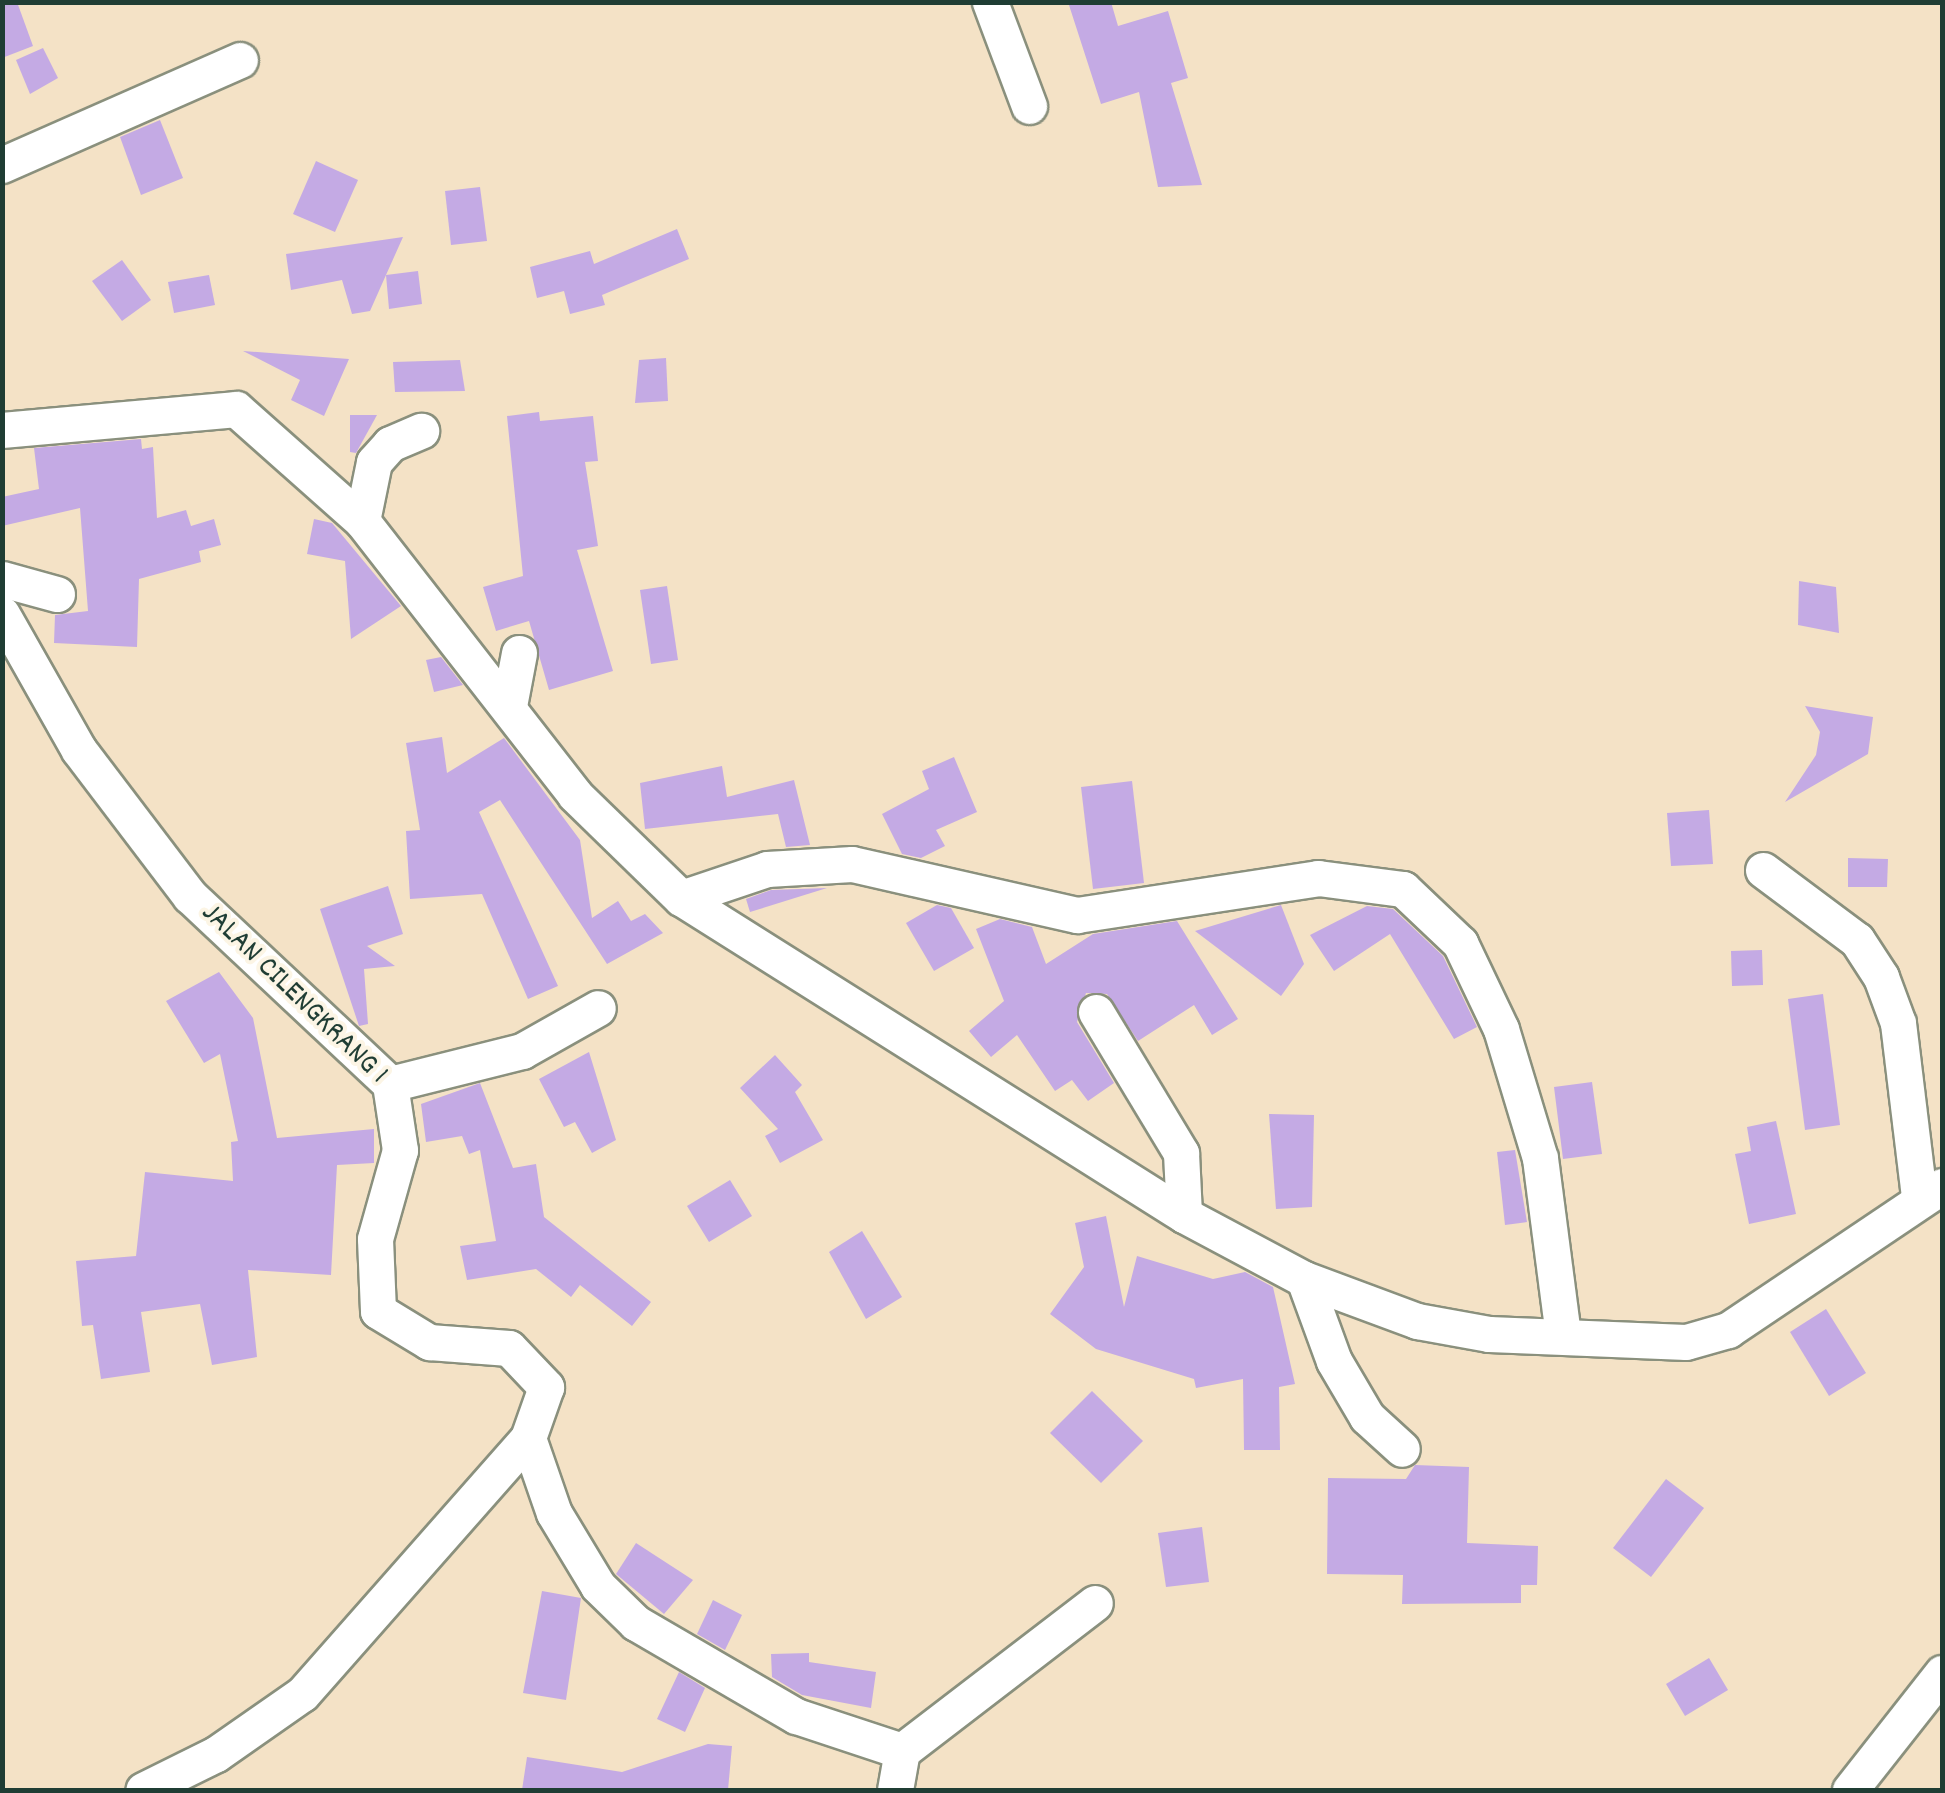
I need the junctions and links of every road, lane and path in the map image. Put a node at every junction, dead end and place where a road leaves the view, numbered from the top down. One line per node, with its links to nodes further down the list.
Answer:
1 (990, 2): 3 (street)
2 (240, 60): 4 (street)
3 (1029, 106)
4 (2, 165)
5 (2, 430): 7 (street)
6 (421, 431): 7 (street)
7 (362, 521): 12 (street)
8 (2, 579): 9 (street)
9 (57, 594)
10 (2, 614): 17 (street, JALAN CILENGKRANG 1)
11 (519, 653): 12 (street)
12 (509, 706): 14 (street)
13 (1763, 870): 18 (street)
14 (681, 898): 19 (street); 21 (street)
15 (598, 1008): 17 (street)
16 (1096, 1012): 19 (street)
17 (390, 1084): 22 (street, JALAN CILENGKRANG 1)
18 (1931, 1191): 21 (street)
19 (1184, 1215): 20 (street)
20 (1304, 1278): 21 (street); 23 (street)
21 (1563, 1335)
22 (528, 1438): 26 (street); 27 (street, JALAN CILENGKRANG 1)
23 (1402, 1449)
24 (1095, 1603): 26 (street)
25 (1942, 1673): 29 (street)
26 (902, 1750): 28 (street)
27 (143, 1790)
28 (895, 1790)
29 (1850, 1790)

